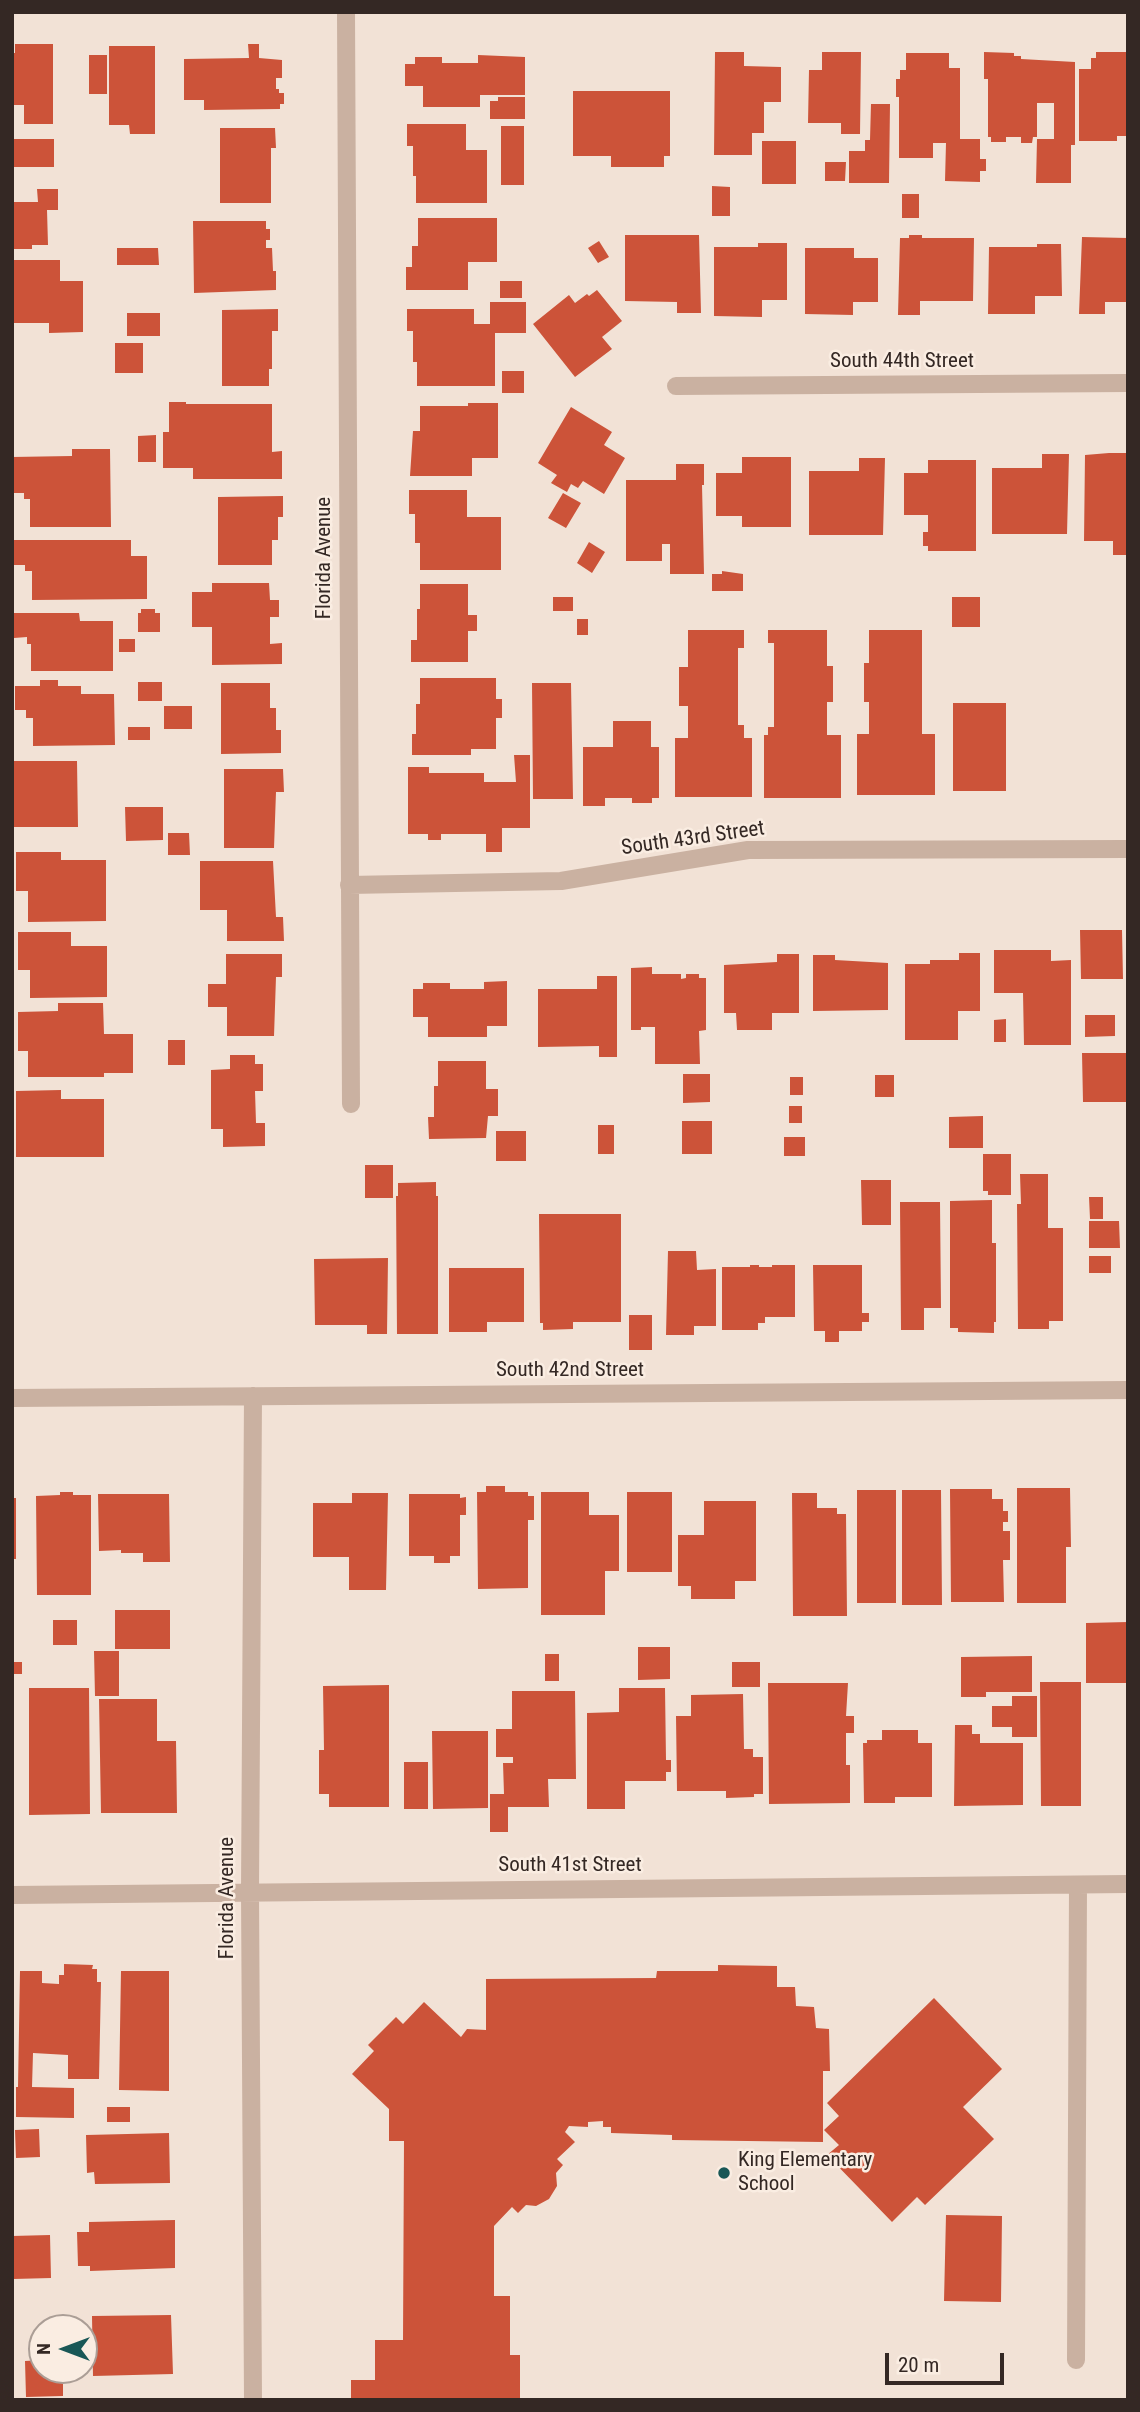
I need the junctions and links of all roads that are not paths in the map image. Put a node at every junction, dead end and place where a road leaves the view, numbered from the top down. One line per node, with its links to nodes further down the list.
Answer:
1 (346, 12): 5 (street, Florida Avenue)
2 (1128, 383): 3 (street, South 44th Street)
3 (676, 386)
4 (1128, 849): 5 (street, South 43rd Street)
5 (349, 885): 6 (street, Florida Avenue)
6 (351, 1104)
7 (1128, 1390): 8 (street, South 42nd Street)
8 (253, 1396): 9 (street, South 42nd Street); 12 (street, Florida Avenue)
9 (12, 1398)
10 (1128, 1884): 11 (street, South 41st Street)
11 (1078, 1886): 12 (street, South 41st Street); 14 (street)
12 (250, 1891): 13 (street, South 41st Street); 15 (street, Florida Avenue)
13 (12, 1895)
14 (1076, 2360)
15 (253, 2400)

